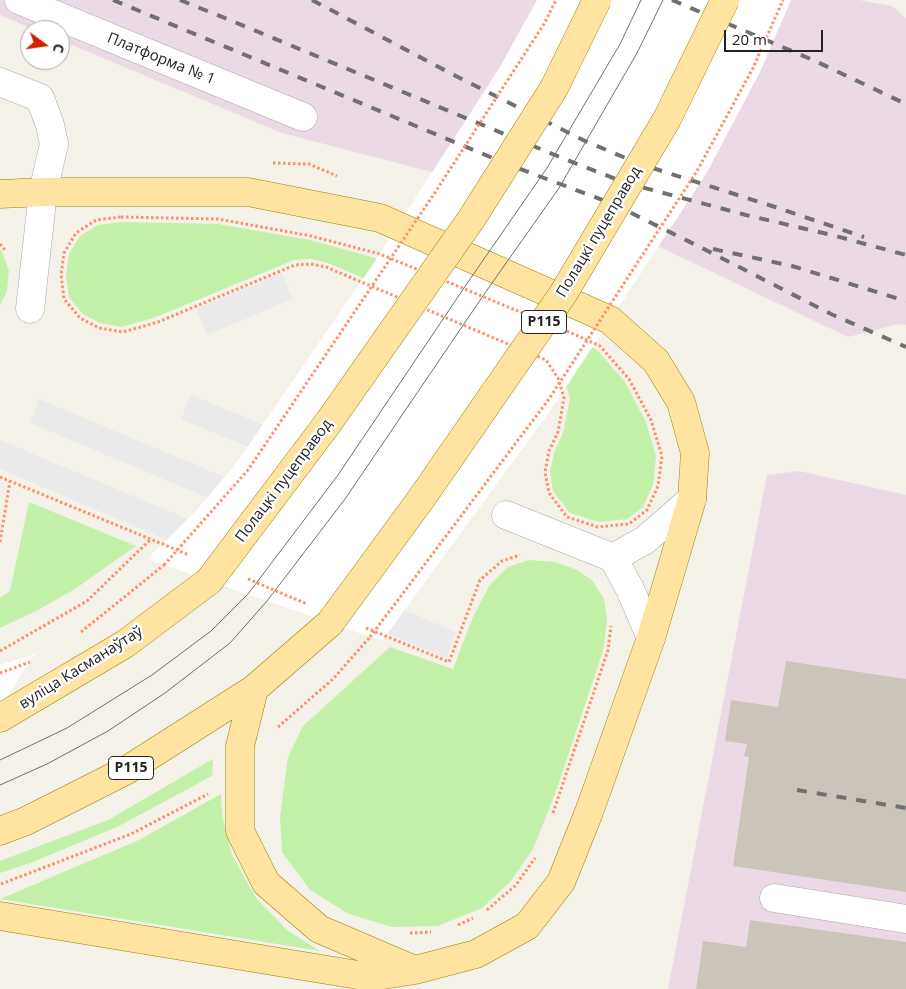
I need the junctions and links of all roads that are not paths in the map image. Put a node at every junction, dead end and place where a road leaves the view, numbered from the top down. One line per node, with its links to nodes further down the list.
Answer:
1 (19, 0): 5 (street, Платформа № 1)
2 (597, 0): 12 (main road, Полацкі пуцеправод, bridge)
3 (725, 0): 14 (main road, Полацкі пуцеправод / Р115, bridge)
4 (0, 82): 6 (street)
5 (303, 117)
6 (43, 192): 7 (main road); 8 (street); 9 (main road)
7 (0, 194)
8 (30, 309)
9 (692, 498): 11 (street); 13 (main road)
10 (506, 515): 11 (street)
11 (613, 558): 13 (street)
12 (202, 569): 15 (main road, вуліца Касманаўтаў)
13 (651, 638): 20 (main road)
14 (254, 689): 16 (main road, Р115); 20 (main road)
15 (0, 718)
16 (0, 831)
17 (774, 898): 19 (street)
18 (0, 916): 20 (main road)
19 (906, 919)
20 (415, 970)

